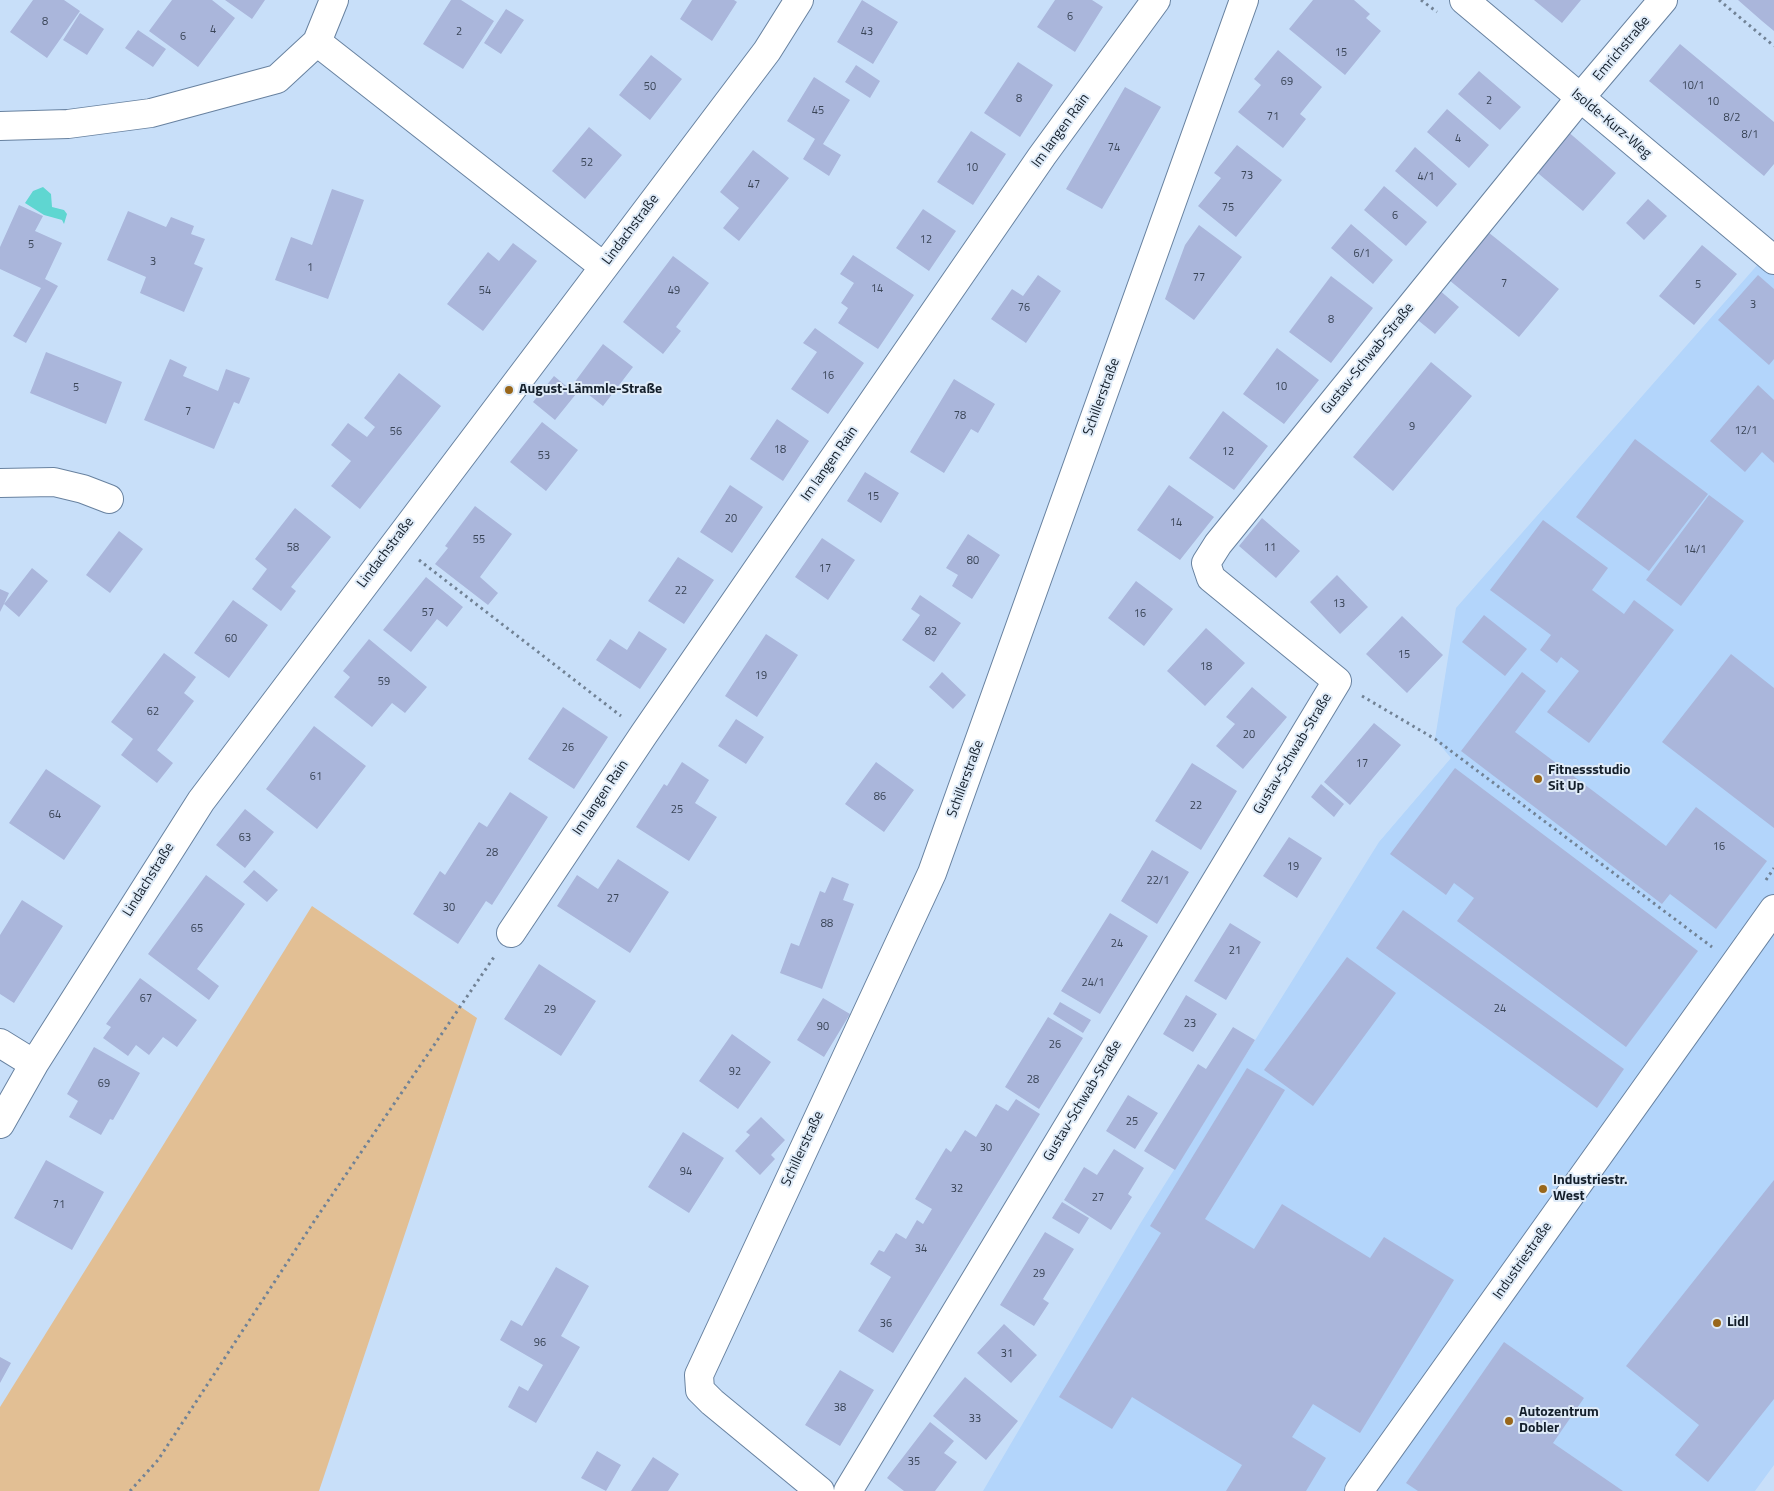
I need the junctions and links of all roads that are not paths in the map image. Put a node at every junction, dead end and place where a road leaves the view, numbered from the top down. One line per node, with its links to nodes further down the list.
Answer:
1 (334, 0): 7 (street)
2 (799, 0): 11 (street, Lindachstraße)
3 (1156, 0): 15 (street, Im langen Rain)
4 (1244, 0): 19 (street, Schillerstraße)
5 (1464, 0): 8 (street, Isolde-Kurz-Weg)
6 (1663, 0): 8 (street, Emrichstraße)
7 (317, 42): 9 (street); 11 (street)
8 (1580, 98): 10 (street, Isolde-Kurz-Weg); 20 (street, Gustav-Schwab-Straße)
9 (0, 126)
10 (1769, 245)
11 (604, 267): 17 (street, Lindachstraße)
12 (0, 482): 13 (street)
13 (109, 499)
14 (1774, 909): 21 (street, Industriestraße)
15 (511, 933)
16 (0, 1043): 17 (street)
17 (34, 1064): 18 (street, Lindachstraße)
18 (0, 1124)
19 (820, 1491)
20 (848, 1491)
21 (1359, 1491)

